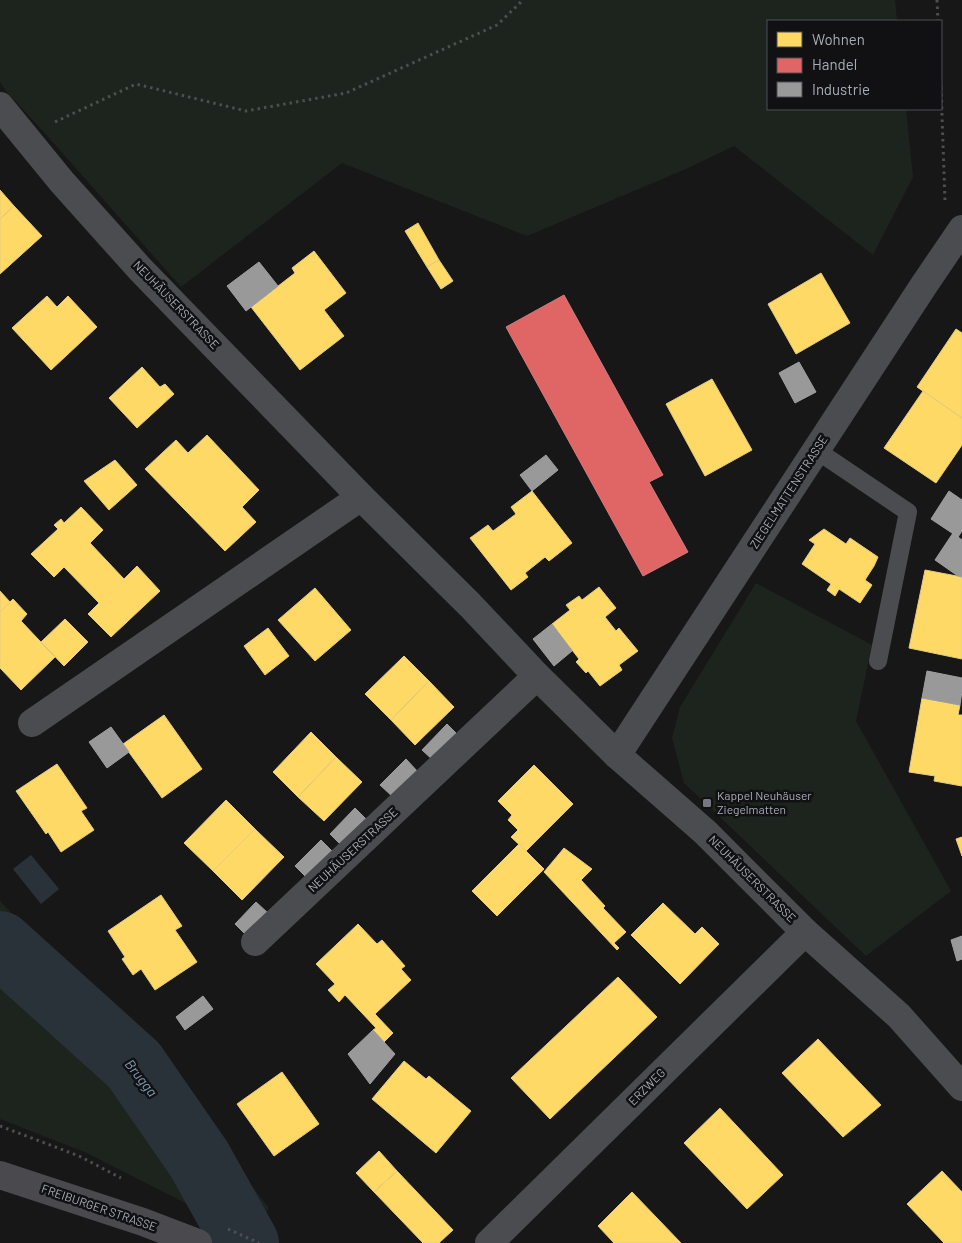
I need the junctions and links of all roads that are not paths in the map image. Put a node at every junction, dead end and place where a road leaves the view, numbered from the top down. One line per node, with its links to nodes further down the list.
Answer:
1 (0, 106): 4 (street, NEUHÄUSERSTRASSE)
2 (962, 229): 3 (street, ZIEGELMATTENSTRASSE)
3 (816, 450): 5 (lane); 8 (street, ZIEGELMATTENSTRASSE)
4 (361, 497): 6 (street, NEUHÄUSERSTRASSE); 7 (street)
5 (878, 661)
6 (537, 676): 8 (street, NEUHÄUSERSTRASSE); 10 (street, NEUHÄUSERSTRASSE)
7 (32, 723)
8 (617, 755): 9 (street, NEUHÄUSERSTRASSE)
9 (806, 932): 11 (street, NEUHÄUSERSTRASSE); 14 (street, ERZWEG)
10 (255, 942)
11 (962, 1087)
12 (0, 1175): 13 (street, FREIBURGER STRASSE)
13 (198, 1243)
14 (489, 1243)

